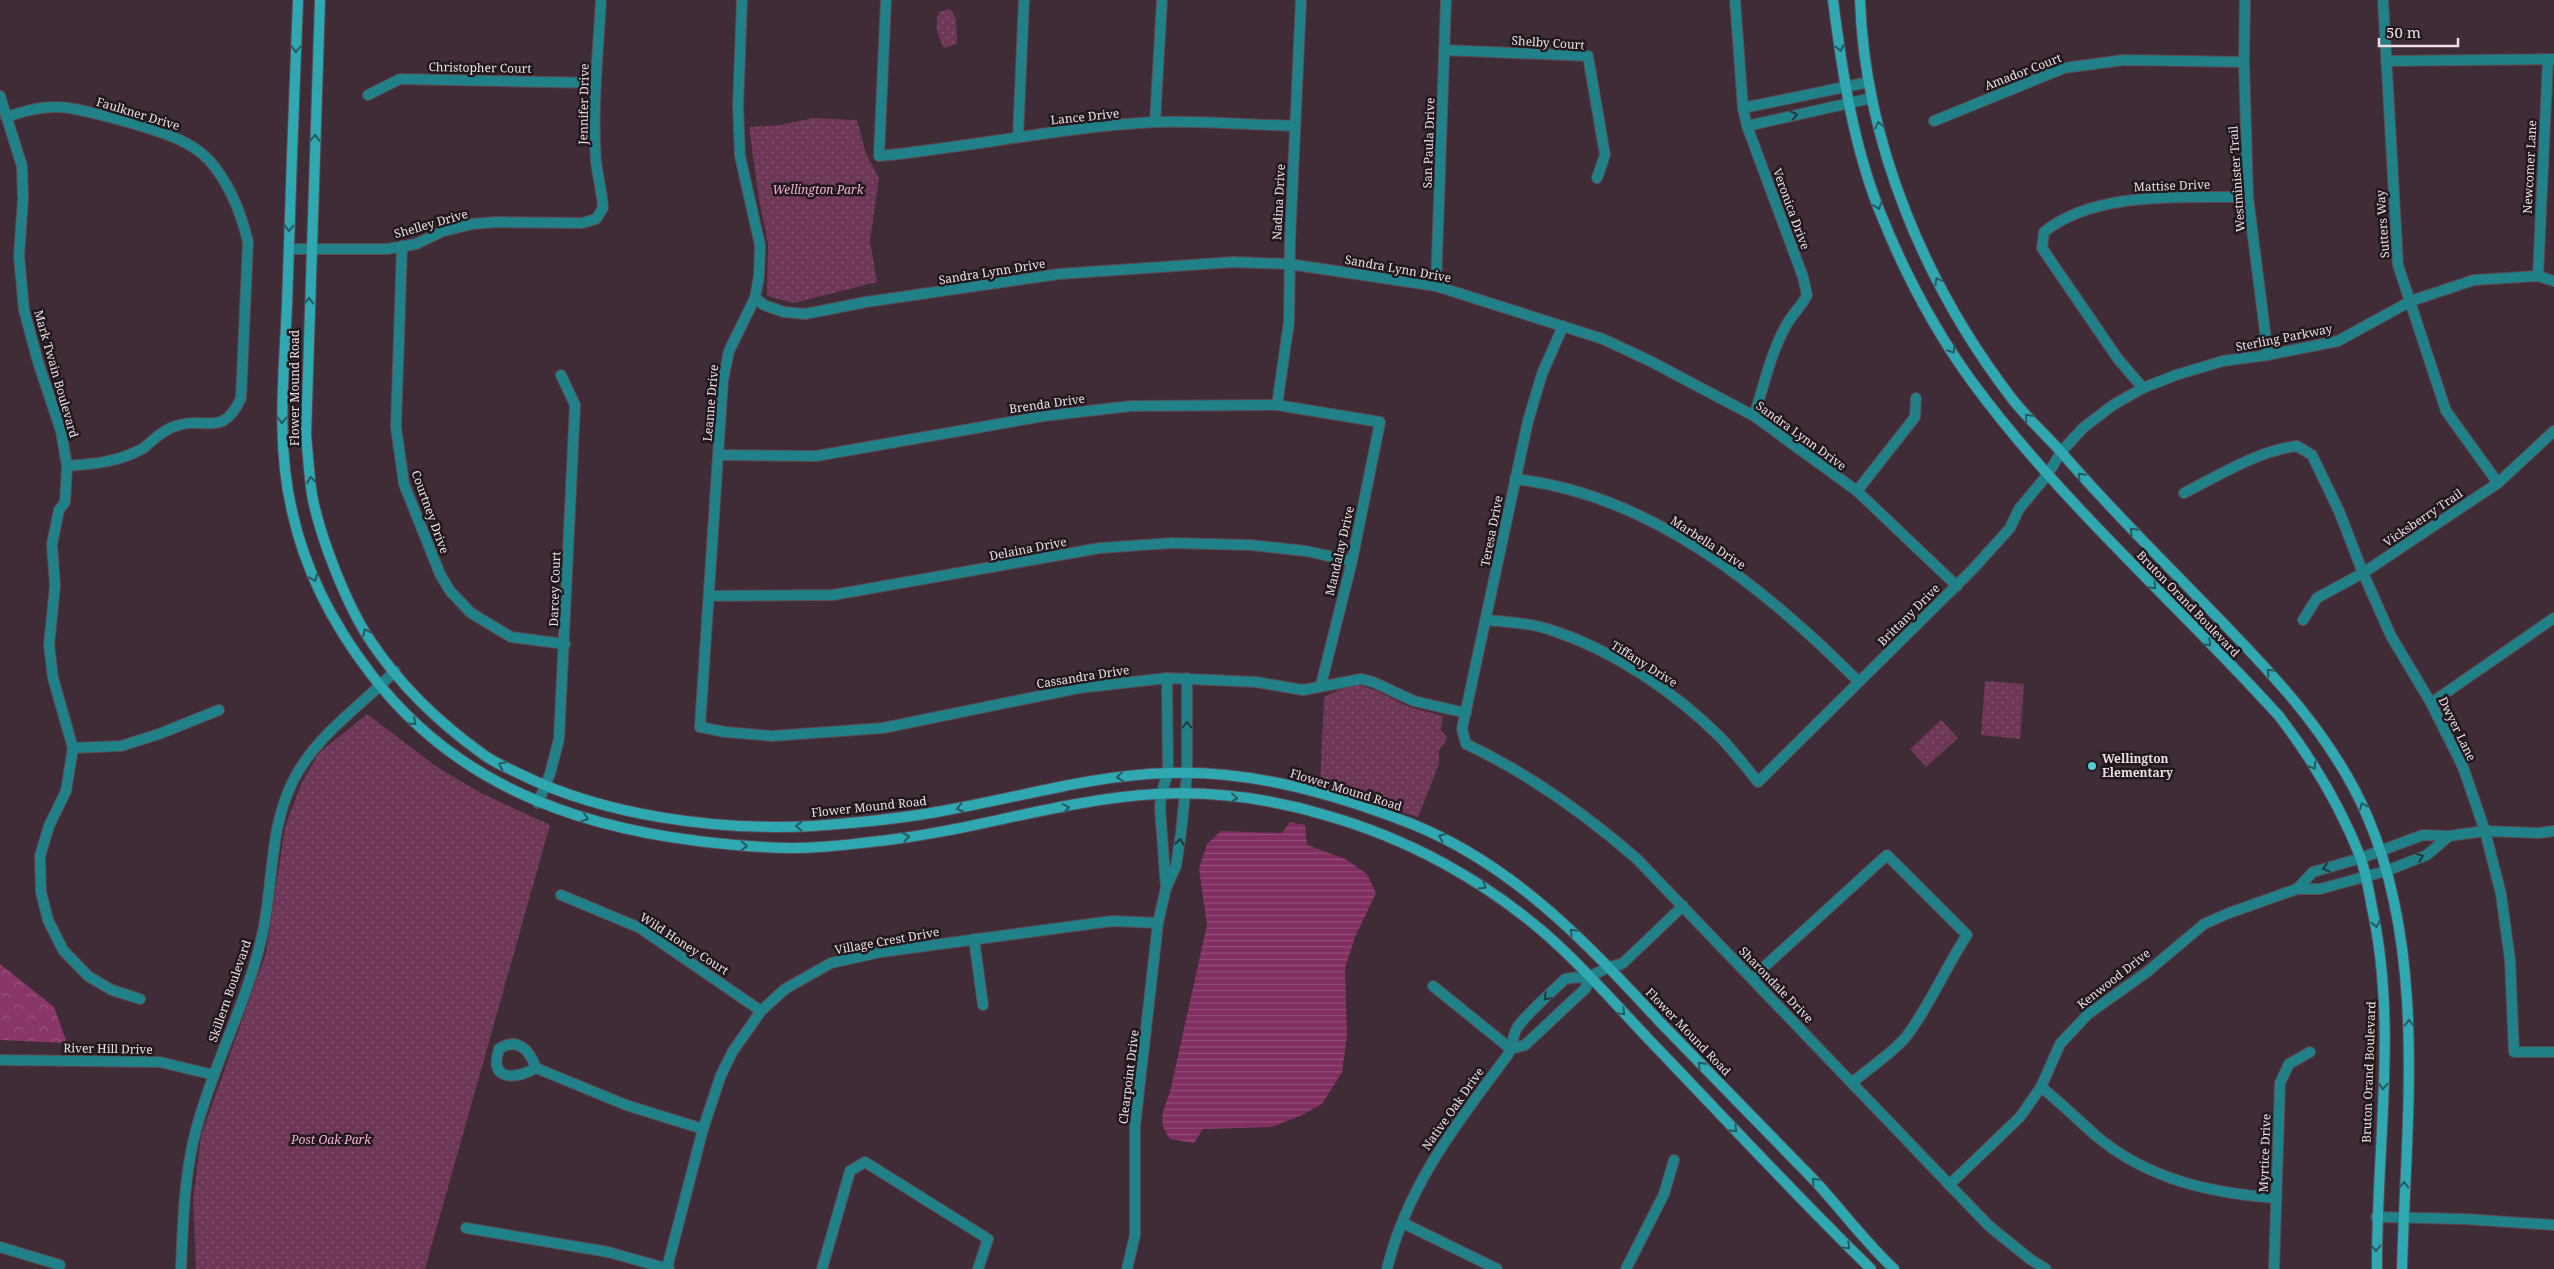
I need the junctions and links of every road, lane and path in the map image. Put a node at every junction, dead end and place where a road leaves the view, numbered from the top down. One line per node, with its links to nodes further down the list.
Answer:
1 (298, 0): 37 (main road, Flower Mound Road, one-way to 37)
2 (320, 0): 38 (main road, Flower Mound Road, one-way to 2)
3 (601, 0): 20 (street, Jennifer Drive)
4 (742, 0): 43 (street, Leanne Drive)
5 (886, 0): 32 (street, Lance Drive)
6 (1024, 0): 32 (street)
7 (1162, 0): 29 (street)
8 (1302, 0): 30 (street, Nadina Drive)
9 (1446, 0): 15 (street, San Paula Drive)
10 (1735, 0): 26 (street, Veronica Drive)
11 (1833, 0): 21 (main road, Bruton Orand Boulevard, one-way to 21)
12 (1860, 0): 19 (main road, Bruton Orand Boulevard)
13 (2245, 0): 18 (street, Westminister Trail)
14 (2382, 0): 17 (street, Sutters Way)
15 (1444, 50): 33 (street, Shelby Court); 42 (street, San Paula Drive)
16 (2551, 59): 17 (street); 40 (street, Newcomer Lane)
17 (2386, 61): 44 (street, Sutters Way)
18 (2244, 62): 28 (street, Amador Court); 34 (street, Westminister Trail)
19 (1869, 82): 21 (street); 24 (main road, Bruton Orand Boulevard)
20 (596, 83): 22 (street, Christopher Court); 35 (street, Jennifer Drive)
21 (1847, 86): 25 (main road, Bruton Orand Boulevard); 26 (street)
22 (368, 95)
23 (0, 96): 27 (street, Mark Twain Boulevard)
24 (1872, 98): 25 (street); 54 (main road, Bruton Orand Boulevard, one-way to 24)
25 (1849, 103): 31 (street, one-way to 25); 57 (main road, Bruton Orand Boulevard, one-way to 57)
26 (1743, 108): 31 (street, Veronica Drive)
27 (6, 117): 56 (street, Mark Twain Boulevard); 56 (street, Faulkner Drive)
28 (1934, 120)
29 (1155, 122): 30 (street, Lance Drive); 32 (street, Lance Drive)
30 (1295, 126): 39 (street, Nadina Drive)
31 (1746, 126): 51 (street, Veronica Drive)
32 (1018, 137)
33 (1597, 178)
34 (2248, 197): 46 (street, Westminister Trail); 48 (street, Mattise Drive)
35 (603, 208): 36 (street, Shelley Drive)
36 (402, 246): 38 (street, Shelley Drive); 69 (street, Courtney Drive)
37 (289, 249): 38 (street, Shelley Drive); 75 (main road, Flower Mound Road, one-way to 75)
38 (311, 250): 70 (main road, Flower Mound Road, one-way to 38)
39 (1290, 264): 42 (street, Sandra Lynn Drive); 43 (street, Sandra Lynn Drive); 50 (street, Nadina Drive)
40 (2538, 276): 41 (street, Sterling Parkway); 44 (street, Sterling Parkway)
41 (2554, 280)
42 (1436, 286): 45 (street, Sandra Lynn Drive)
43 (755, 298): 55 (street, Leanne Drive)
44 (2411, 301): 46 (street, Sterling Parkway); 59 (street, Sutters Way)
45 (1563, 326): 51 (street, Sandra Lynn Drive); 58 (street, Teresa Drive)
46 (2268, 355): 48 (street, Sterling Parkway)
47 (561, 375): 69 (street, Darcey Court)
48 (2143, 388): 54 (street, Sterling Parkway)
49 (1916, 398): 60 (street)
50 (1277, 405): 52 (street, Brenda Drive); 55 (street, Brenda Drive)
51 (1754, 416): 60 (street, Sandra Lynn Drive)
52 (1380, 422): 62 (street, Mandalay Drive)
53 (2554, 431): 59 (street, Vicksberry Trail)
54 (2061, 452): 57 (street, Brittany Drive); 92 (main road, Bruton Orand Boulevard, one-way to 54)
55 (718, 456): 65 (street, Leanne Drive)
56 (67, 466): 81 (street, Mark Twain Boulevard)
57 (2048, 474): 64 (street, Brittany Drive); 93 (main road, Bruton Orand Boulevard, one-way to 93)
58 (1515, 479): 67 (street, Teresa Drive); 73 (street, Marbella Drive)
59 (2498, 483): 63 (street, Vicksberry Trail)
60 (1857, 491): 64 (street, Sandra Lynn Drive)
61 (2184, 493): 63 (street, Dwyer Lane)
62 (1352, 561): 65 (street, Delaina Drive); 74 (street, Mandalay Drive)
63 (2363, 573): 68 (street, Vicksberry Trail); 76 (street, Dwyer Lane)
64 (1957, 586): 73 (street, Brittany Drive)
65 (709, 596): 79 (street, Leanne Drive)
66 (2554, 618): 76 (street)
67 (1487, 620): 78 (street, Teresa Drive); 84 (street, Tiffany Drive)
68 (2303, 620)
69 (565, 644): 85 (street, Darcey Court)
70 (395, 671): 75 (street, Skillern Boulevard); 85 (main road, Flower Mound Road, one-way to 70)
71 (1167, 678): 72 (street, Cassandra Drive); 79 (street, Cassandra Drive); 82 (street, Clearpoint Drive)
72 (1187, 678): 74 (street, Cassandra Drive); 83 (street, Clearpoint Drive, one-way to 72)
73 (1859, 682): 84 (street, Brittany Drive)
74 (1321, 685): 78 (street, Cassandra Drive)
75 (380, 686): 88 (main road, Flower Mound Road, one-way to 88); 114 (street, Skillern Boulevard)
76 (2431, 703): 89 (street, Dwyer Lane)
77 (219, 710): 81 (street)
78 (1466, 713): 80 (street, Teresa Drive)
79 (700, 727)
80 (1466, 744): 99 (street, Sharondale Drive)
81 (73, 748): 106 (street)
82 (1168, 773): 83 (main road, Flower Mound Road); 85 (main road, Flower Mound Road, one-way to 85); 86 (street, Clearpoint Drive)
83 (1187, 773): 87 (street, Clearpoint Drive); 102 (main road, Flower Mound Road, one-way to 83)
84 (1758, 782)
85 (546, 786): 88 (street, Darcey Court)
86 (1161, 794): 87 (main road, Flower Mound Road); 88 (main road, Flower Mound Road, one-way to 86); 96 (street, Clearpoint Drive)
87 (1185, 794): 96 (street, Clearpoint Drive, one-way to 87); 103 (main road, Flower Mound Road, one-way to 103)
88 (538, 803)
89 (2485, 830): 90 (street); 91 (street); 111 (street, Dwyer Lane)
90 (2554, 831)
91 (2449, 836): 92 (street); 94 (street, one-way to 91)
92 (2380, 851): 93 (street, Kenwood Drive); 94 (main road, Bruton Orand Boulevard)
93 (2361, 858): 95 (main road, Bruton Orand Boulevard); 97 (street, Kenwood Drive, one-way to 97)
94 (2386, 871): 95 (street); 122 (main road, Bruton Orand Boulevard, one-way to 94)
95 (2365, 876): 97 (street, Kenwood Drive); 121 (main road, Bruton Orand Boulevard, one-way to 121)
96 (1166, 888): 100 (street, Clearpoint Drive)
97 (2297, 889): 116 (street, Kenwood Drive)
98 (561, 895): 108 (street, Wild Honey Court)
99 (1683, 906): 102 (street, Native Oak Drive); 104 (street, Sharondale Drive)
100 (1158, 923): 101 (street, Village Crest Drive); 132 (street, Clearpoint Drive)
101 (974, 939): 107 (street); 108 (street, Village Crest Drive)
102 (1608, 966): 103 (street, Native Oak Drive); 137 (main road, Flower Mound Road, one-way to 102)
103 (1588, 977): 109 (street, Native Oak Drive); 109 (street, Native Oak Drive, one-way to 109); 136 (main road, Flower Mound Road, one-way to 136)
104 (1752, 978): 115 (street, Sharondale Drive); 115 (street)
105 (1433, 986): 109 (street)
106 (140, 999)
107 (983, 1005)
108 (761, 1010): 117 (street, Village Crest Drive)
109 (1511, 1049): 123 (street, Native Oak Drive)
110 (2310, 1052): 120 (street, Myrtice Drive)
111 (2554, 1052)
112 (0, 1060): 114 (street, River Hill Drive)
113 (536, 1068): 117 (street)
114 (214, 1075): 128 (street, Skillern Boulevard)
115 (1852, 1083): 119 (street, Sharondale Drive)
116 (2041, 1087): 119 (street, Kenwood Drive); 120 (street)
117 (703, 1129): 129 (street, Village Crest Drive)
118 (1674, 1160): 135 (street)
119 (1949, 1185): 138 (street, Sharondale Drive)
120 (2276, 1198): 139 (street, Myrtice Drive)
121 (2376, 1218): 122 (street); 140 (main road, Bruton Orand Boulevard, one-way to 140)
122 (2404, 1218): 124 (street); 141 (main road, Bruton Orand Boulevard)
123 (1403, 1223): 133 (street, Native Oak Drive); 134 (street)
124 (2554, 1225)
125 (466, 1228): 129 (street)
126 (0, 1247): 127 (street)
127 (60, 1265)
128 (182, 1269)
129 (668, 1269)
130 (822, 1269): 131 (street)
131 (978, 1269)
132 (1127, 1269)
133 (1387, 1269)
134 (1497, 1269)
135 (1626, 1269)
136 (1871, 1269)
137 (1894, 1269)
138 (2046, 1269)
139 (2274, 1269)
140 (2376, 1269)
141 (2402, 1269)

